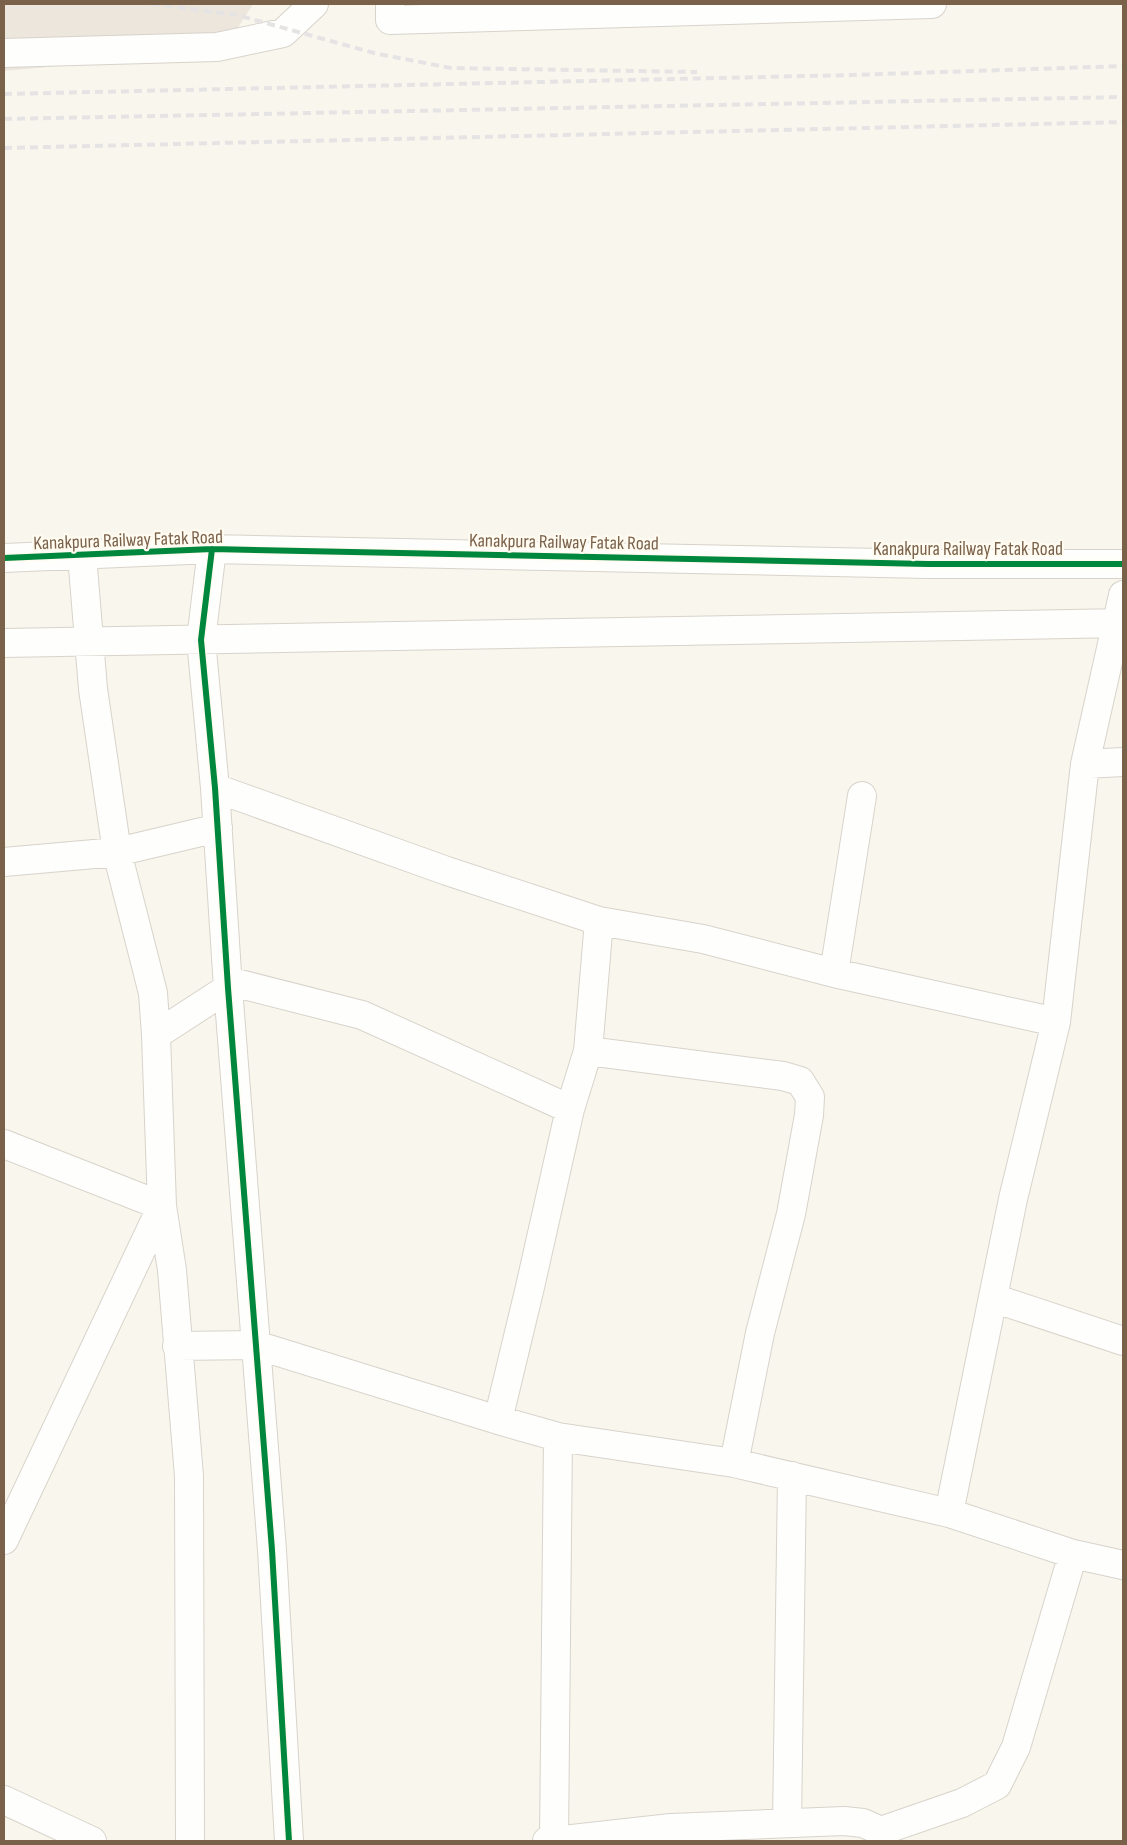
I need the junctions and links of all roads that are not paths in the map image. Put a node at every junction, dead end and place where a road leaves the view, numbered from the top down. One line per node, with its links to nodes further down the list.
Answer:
1 (314, 4): 4 (street)
2 (390, 4): 3 (street)
3 (932, 4)
4 (4, 52)
5 (212, 549): 6 (street, Kanakpura Railway Fatak Road); 8 (street, Kanakpura Railway Fatak Road); 11 (street)
6 (82, 555): 7 (street, Kanakpura Railway Fatak Road); 12 (street)
7 (4, 558)
8 (1123, 564)
9 (1123, 595): 10 (street)
10 (1120, 623): 11 (street); 15 (street)
11 (201, 640): 12 (street); 16 (street)
12 (89, 642): 13 (street); 19 (street)
13 (4, 643)
14 (1123, 762): 15 (street)
15 (1085, 764): 24 (street)
16 (215, 788): 18 (street); 21 (street)
17 (862, 796): 22 (street)
18 (218, 828): 19 (street); 23 (street)
19 (118, 852): 20 (street); 25 (street)
20 (4, 862)
21 (599, 921): 22 (street); 26 (street)
22 (834, 974): 24 (street)
23 (228, 988): 25 (street); 27 (street); 32 (street)
24 (1056, 1022): 30 (street)
25 (156, 1035): 29 (street)
26 (588, 1051): 27 (street); 36 (street)
27 (570, 1109): 34 (street)
28 (4, 1144): 29 (street)
29 (162, 1206): 33 (street); 39 (street)
30 (993, 1298): 31 (street); 38 (street)
31 (1123, 1341)
32 (256, 1345): 33 (street); 34 (street); 47 (street)
33 (177, 1346): 46 (street)
34 (498, 1420): 35 (street)
35 (558, 1437): 36 (street); 48 (street)
36 (734, 1464): 37 (street)
37 (792, 1476): 38 (street); 43 (street)
38 (949, 1513): 40 (street)
39 (4, 1540)
40 (1073, 1554): 41 (street); 44 (street)
41 (1123, 1565)
42 (4, 1800): 45 (street)
43 (787, 1823): 44 (street); 48 (street)
44 (882, 1836)
45 (92, 1841)
46 (190, 1841)
47 (289, 1841)
48 (550, 1841)

